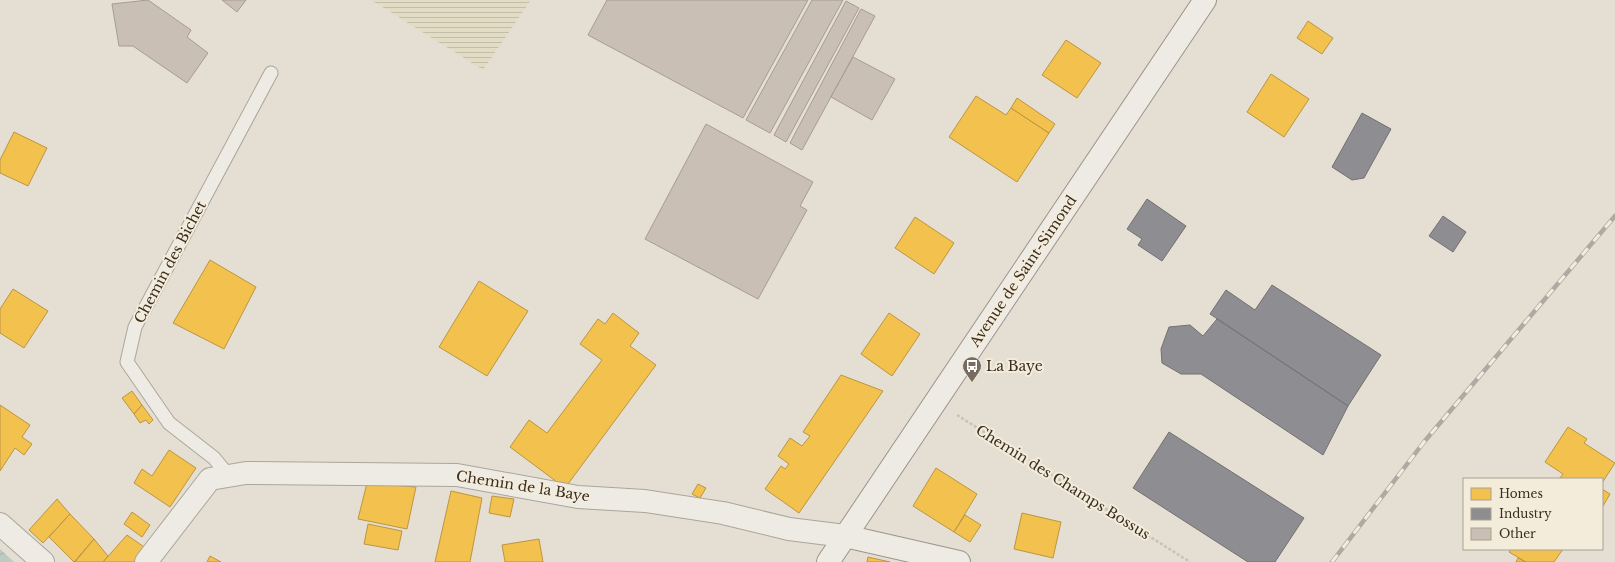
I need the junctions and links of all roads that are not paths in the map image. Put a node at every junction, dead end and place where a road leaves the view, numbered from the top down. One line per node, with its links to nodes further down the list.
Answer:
1 (1205, 0): 5 (street, Avenue de Saint-Simond)
2 (271, 73): 3 (lane, Chemin des Bichet)
3 (228, 475): 5 (street, Chemin de la Baye); 7 (street, Chemin de la Baye)
4 (0, 524): 6 (street)
5 (845, 536): 8 (street, Avenue de Saint-Simond); 9 (street, Chemin de la Baye)
6 (43, 562)
7 (146, 562)
8 (828, 562)
9 (959, 562)

